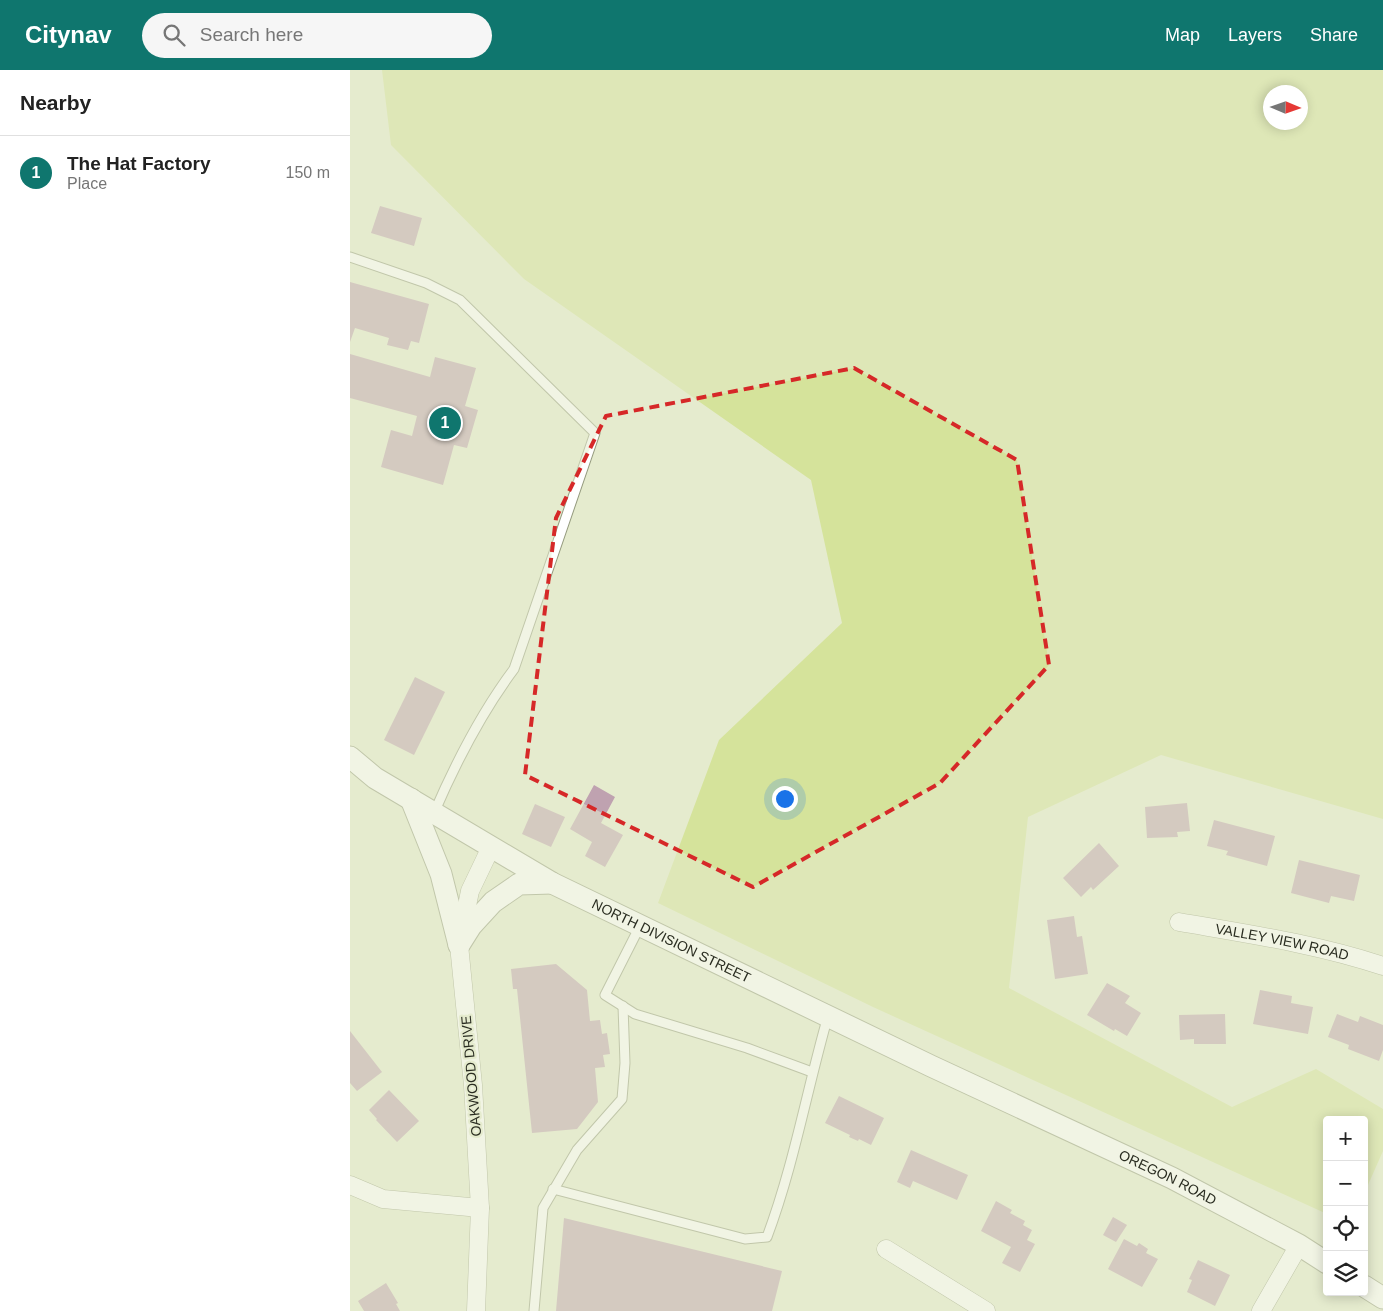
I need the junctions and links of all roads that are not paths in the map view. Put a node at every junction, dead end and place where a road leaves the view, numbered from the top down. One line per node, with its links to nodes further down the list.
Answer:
1 (350, 257): 4 (lane)
2 (350, 757): 3 (street, NORTH DIVISION STREET)
3 (411, 799): 4 (street, NORTH DIVISION STREET); 9 (street)
4 (434, 813): 5 (street, NORTH DIVISION STREET)
5 (491, 847): 6 (street, NORTH DIVISION STREET); 9 (street, OAKWOOD DRIVE)
6 (552, 883): 8 (street, NORTH DIVISION STREET); 9 (street)
7 (1179, 922): 10 (street, VALLEY VIEW ROAD)
8 (640, 926): 11 (lane); 12 (street, NORTH DIVISION STREET)
9 (459, 945): 17 (street, OAKWOOD DRIVE)
10 (1383, 966)
11 (623, 1006): 13 (lane); 16 (lane)
12 (828, 1016): 13 (lane); 14 (street, NORTH DIVISION STREET)
13 (812, 1072): 16 (lane)
14 (1006, 1101): 18 (street, OREGON ROAD)
15 (350, 1184): 17 (street)
16 (553, 1189): 24 (lane)
17 (480, 1208): 23 (street, OAKWOOD DRIVE)
18 (1299, 1245): 20 (street, OREGON ROAD); 26 (street)
19 (886, 1248): 25 (street)
20 (1323, 1260)
21 (1368, 1289): 22 (street)
22 (1383, 1298)
23 (476, 1311)
24 (534, 1311)
25 (986, 1311)
26 (1261, 1311)

